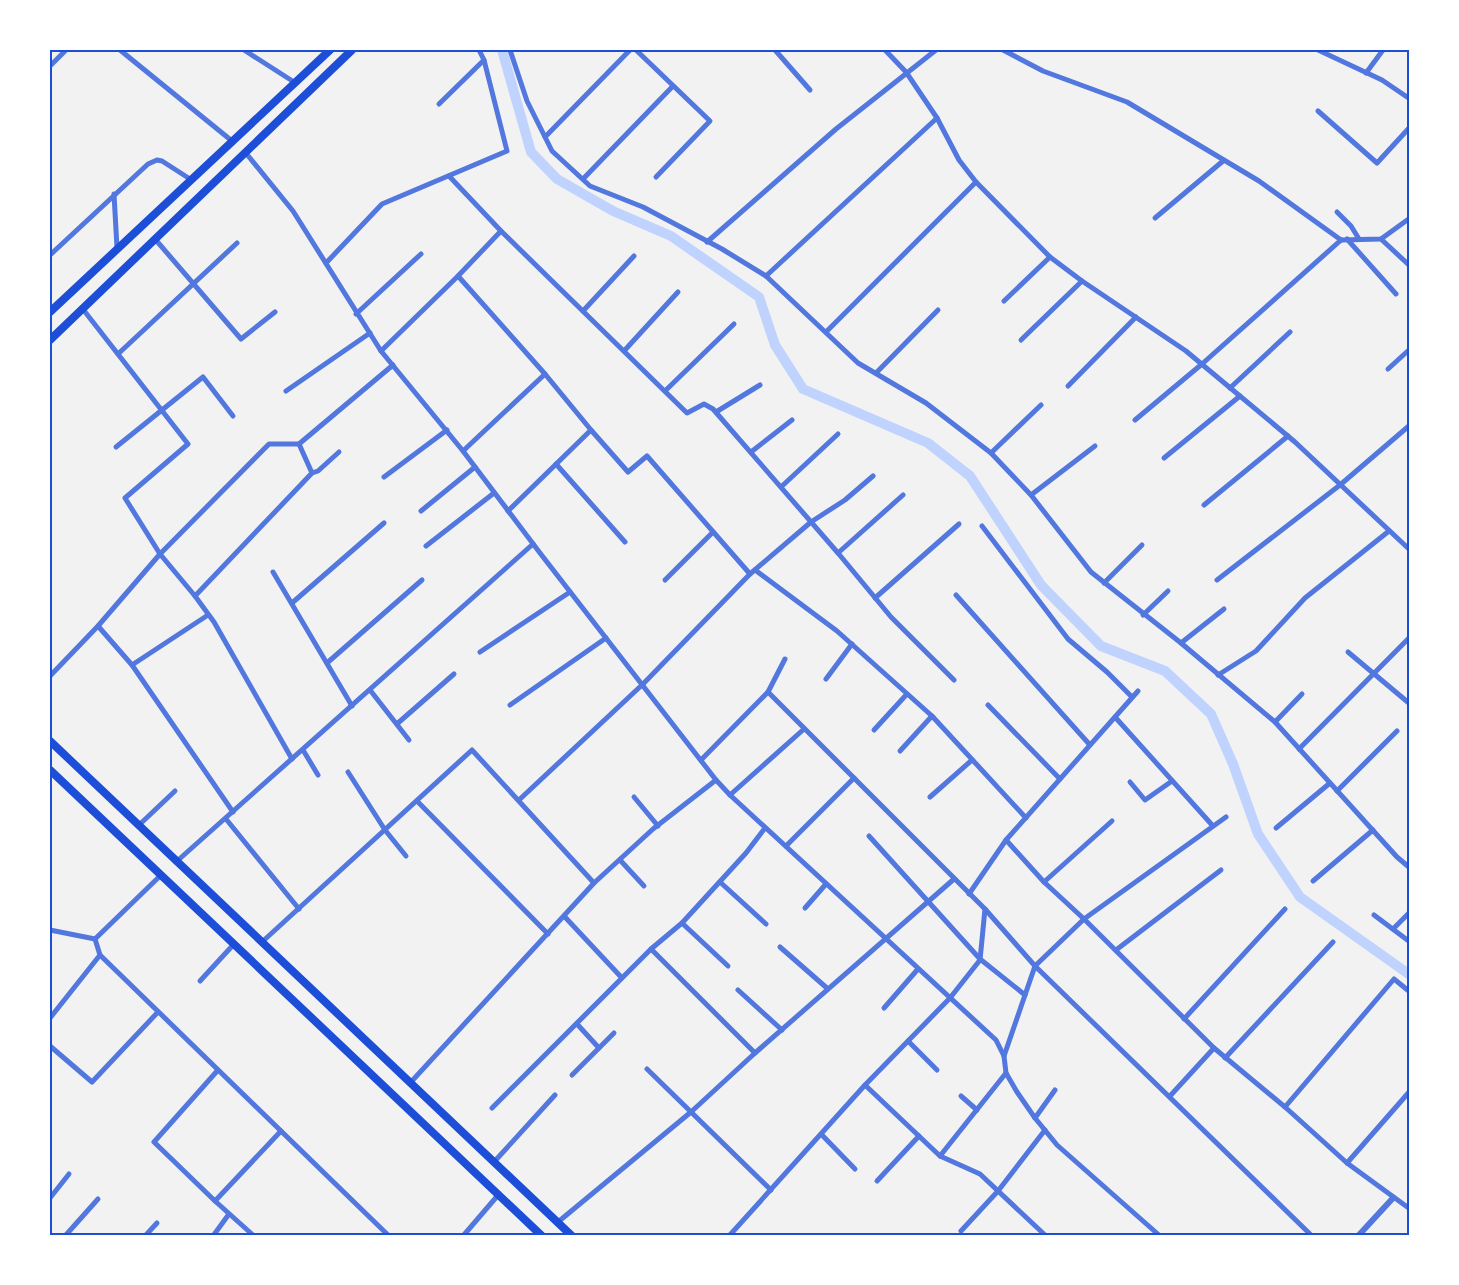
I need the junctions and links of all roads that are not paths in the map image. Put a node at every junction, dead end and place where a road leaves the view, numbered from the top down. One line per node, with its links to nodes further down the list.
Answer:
1 (66, 50): 17 (street)
2 (120, 50): 29 (street)
3 (244, 50): 20 (street)
4 (330, 50): 20 (main road)
5 (352, 50): 30 (main road)
6 (479, 50): 16 (street)
7 (510, 50): 28 (street)
8 (630, 50): 28 (street)
9 (636, 50): 21 (street)
10 (775, 50): 22 (street)
11 (885, 50): 18 (street)
12 (936, 50): 18 (street)
13 (1004, 50): 31 (street)
14 (1318, 50): 19 (street)
15 (1383, 50): 19 (street)
16 (484, 60): 24 (street); 32 (street)
17 (50, 66)
18 (906, 72): 26 (street); 46 (street)
19 (1366, 73): 23 (street)
20 (294, 82): 29 (main road)
21 (673, 86): 33 (street); 35 (street)
22 (810, 90)
23 (1410, 99)
24 (439, 104)
25 (1318, 111): 27 (street)
26 (937, 118): 36 (street); 56 (street)
27 (1410, 127)
28 (545, 137): 35 (street)
29 (232, 141): 34 (main road)
30 (245, 152): 43 (main road); 53 (street)
31 (1223, 161): 39 (street); 45 (street)
32 (449, 176): 41 (street); 53 (street)
33 (656, 177)
34 (190, 179): 37 (street); 48 (main road)
35 (583, 179): 46 (street)
36 (976, 182): 52 (street); 70 (street)
37 (114, 194): 48 (street); 50 (street)
38 (1337, 212): 44 (street)
39 (1155, 218)
40 (1410, 218): 42 (street)
41 (501, 231): 55 (street); 64 (street)
42 (1382, 238): 44 (street); 54 (street)
43 (155, 239): 58 (street); 62 (main road)
44 (1359, 239): 45 (street)
45 (1344, 240): 60 (street); 79 (street)
46 (707, 242): 56 (street)
47 (237, 243): 58 (street)
48 (117, 248): 65 (main road)
49 (421, 254): 67 (street)
50 (50, 255)
51 (634, 256): 64 (street)
52 (1050, 256): 57 (street); 61 (street)
53 (326, 263): 67 (street)
54 (1410, 266)
55 (458, 276): 76 (street); 83 (street)
56 (766, 276): 70 (street)
57 (1082, 281): 68 (street); 74 (street)
58 (193, 284): 66 (street); 78 (street)
59 (678, 292): 77 (street)
60 (1396, 294)
61 (1004, 301)
62 (82, 308): 73 (main road); 78 (street)
63 (938, 310): 82 (street)
64 (583, 311): 77 (street)
65 (50, 312)
66 (275, 312)
67 (356, 314): 72 (street)
68 (1136, 317): 79 (street); 85 (street)
69 (734, 324): 88 (street)
70 (826, 332): 82 (street)
71 (1290, 332): 86 (street)
72 (369, 333): 76 (street); 87 (street)
73 (50, 340)
74 (1021, 340)
75 (1410, 349): 81 (street)
76 (381, 351): 80 (street)
77 (624, 351): 88 (street)
78 (118, 354): 91 (street)
79 (1202, 364): 86 (street); 95 (street)
80 (393, 365): 97 (street); 101 (street)
81 (1388, 369)
82 (876, 373): 107 (street)
83 (545, 374): 98 (street); 104 (street)
84 (760, 386): 92 (street)
85 (1068, 386)
86 (1230, 388): 89 (street)
87 (286, 391)
88 (665, 391): 92 (street)
89 (1240, 396): 100 (street); 108 (street)
90 (1041, 405): 107 (street)
91 (162, 410): 93 (street); 103 (street); 134 (street)
92 (716, 412): 106 (street)
93 (233, 416)
94 (792, 420): 106 (street)
95 (1135, 420)
96 (1410, 425): 114 (street)
97 (447, 430): 104 (street); 113 (street)
98 (591, 430): 109 (street); 127 (street)
99 (838, 434): 115 (street)
100 (1288, 436): 114 (street); 119 (street)
101 (299, 444): 111 (street); 134 (street)
102 (1095, 446): 118 (street)
103 (116, 447)
104 (464, 451): 110 (street)
105 (339, 452): 111 (street)
106 (751, 452): 115 (street)
107 (991, 453): 118 (street)
108 (1164, 458)
109 (556, 464): 121 (street); 128 (street)
110 (475, 467): 116 (street); 120 (street)
111 (312, 473): 144 (street)
112 (873, 476): 122 (street)
113 (384, 477)
114 (1340, 485): 126 (street); 139 (street)
115 (781, 487): 122 (street)
116 (494, 493): 121 (street); 131 (street)
117 (903, 495): 133 (street)
118 (1031, 495): 140 (street)
119 (1204, 505)
120 (421, 511)
121 (508, 511): 129 (street)
122 (811, 522): 133 (street); 136 (street)
123 (384, 523): 146 (street)
124 (959, 524): 145 (street)
125 (982, 526): 172 (street)
126 (1389, 531): 132 (street); 162 (street)
127 (713, 532): 136 (street); 138 (street)
128 (626, 542)
129 (534, 544): 142 (street); 167 (street)
130 (1142, 545): 140 (street)
131 (426, 546)
132 (1409, 549)
133 (838, 553): 145 (street)
134 (160, 554): 144 (street); 150 (street)
135 (273, 572): 146 (street)
136 (752, 572): 154 (street); 166 (street)
137 (422, 580): 158 (street)
138 (665, 580)
139 (1217, 580)
140 (1104, 583): 149 (street)
141 (1168, 591): 149 (street)
142 (570, 592): 152 (street); 155 (street)
143 (956, 595): 186 (street)
144 (195, 596): 148 (street)
145 (875, 598): 165 (street)
146 (292, 603): 158 (street)
147 (1224, 609): 153 (street)
148 (208, 615): 159 (street); 190 (street)
149 (1143, 615): 153 (street)
150 (98, 626): 159 (street); 163 (street)
151 (1410, 637): 160 (street)
152 (606, 638): 166 (street); 174 (street)
153 (1181, 643): 162 (street)
154 (852, 644): 164 (street); 170 (street)
155 (480, 652)
156 (1348, 652): 160 (street)
157 (785, 659): 169 (street)
158 (327, 663): 176 (street)
159 (132, 665): 209 (street)
160 (1374, 673): 173 (street); 187 (street)
161 (454, 674): 180 (street)
162 (1218, 675): 179 (street)
163 (50, 676)
164 (826, 679)
165 (954, 680)
166 (643, 684): 191 (street); 207 (street)
167 (370, 690): 176 (street); 180 (street)
168 (1138, 691): 172 (street)
169 (768, 692): 181 (street); 191 (street)
170 (907, 694): 177 (street); 182 (street)
171 (1302, 694): 179 (street)
172 (1132, 697): 178 (street)
173 (1410, 704)
174 (510, 705)
175 (988, 705): 197 (street)
176 (352, 706): 188 (street)
177 (932, 716): 189 (street); 192 (street)
178 (1115, 717): 186 (street); 199 (street)
179 (1275, 722): 187 (street)
180 (398, 723): 184 (street)
181 (804, 729): 196 (street); 204 (street)
182 (874, 729)
183 (1397, 731): 203 (street)
184 (409, 740)
185 (50, 741): 214 (main road)
186 (1090, 745): 197 (street)
187 (1299, 749): 201 (street)
188 (303, 750): 190 (street); 195 (street)
189 (900, 751)
190 (292, 759): 209 (street)
191 (701, 760): 198 (street)
192 (972, 760): 206 (street); 211 (street)
193 (50, 770): 229 (main road)
194 (348, 772): 219 (street)
195 (318, 775)
196 (854, 778): 223 (street); 230 (street)
197 (1060, 779): 211 (street)
198 (716, 780): 204 (street); 216 (street)
199 (1172, 781): 200 (street); 215 (street)
200 (1130, 782)
201 (1330, 783): 203 (street); 218 (street)
202 (176, 791): 214 (street)
203 (1337, 791): 220 (street)
204 (730, 795): 217 (street)
205 (634, 796): 216 (street)
206 (930, 797)
207 (519, 800): 208 (street); 234 (street)
208 (417, 801): 219 (street); 251 (street)
209 (233, 812): 212 (street)
210 (1226, 817): 215 (street)
211 (1026, 818): 222 (street)
212 (226, 819): 226 (street); 240 (street)
213 (1112, 821): 233 (street)
214 (138, 826): 226 (main road)
215 (1213, 826): 246 (street)
216 (656, 827): 225 (street)
217 (765, 828): 223 (street); 232 (street)
218 (1276, 828)
219 (385, 830): 224 (street); 240 (street)
220 (1373, 830): 227 (street); 231 (street)
221 (869, 836): 238 (street)
222 (1006, 840): 233 (street); 237 (street)
223 (786, 846): 235 (street)
224 (406, 856)
225 (620, 860): 234 (street); 236 (street)
226 (176, 862): 254 (main road)
227 (1410, 868)
228 (1221, 870): 260 (street)
229 (161, 875): 252 (street); 257 (main road)
230 (954, 879): 237 (street); 238 (street)
231 (1313, 881)
232 (720, 882): 247 (street); 248 (street)
233 (1044, 882): 246 (street)
234 (594, 883): 245 (street)
235 (826, 884): 239 (street); 253 (street)
236 (644, 886)
237 (969, 894): 241 (street)
238 (928, 901): 253 (street); 262 (street)
239 (805, 908)
240 (299, 909): 254 (street)
241 (985, 909): 262 (street); 264 (street)
242 (1285, 909): 276 (street)
243 (1410, 912): 249 (street)
244 (1374, 915): 249 (street)
245 (564, 916): 251 (street); 266 (street)
246 (1084, 919): 260 (street); 264 (street)
247 (682, 923): 259 (street); 263 (street)
248 (766, 924)
249 (1393, 929): 256 (street)
250 (50, 930): 252 (street)
251 (548, 934): 292 (street)
252 (95, 939): 261 (street)
253 (885, 939): 265 (street); 268 (street)
254 (262, 942): 292 (main road)
255 (1333, 942): 286 (street)
256 (1410, 942)
257 (234, 944): 267 (street); 316 (main road)
258 (780, 947): 268 (street)
259 (651, 949): 266 (street); 284 (street)
260 (1116, 950): 276 (street)
261 (100, 955): 274 (street); 275 (street)
262 (980, 959): 271 (street); 272 (street)
263 (728, 966)
264 (1035, 966): 271 (street); 298 (street)
265 (918, 969): 272 (street); 273 (street)
266 (622, 978): 277 (street)
267 (200, 981)
268 (828, 989): 278 (street)
269 (738, 990): 278 (street)
270 (1410, 992): 299 (street)
271 (1025, 995): 285 (street)
272 (950, 998): 280 (street); 285 (street)
273 (884, 1008)
274 (158, 1012): 281 (street); 288 (street)
275 (50, 1018)
276 (1184, 1020): 283 (street)
277 (577, 1024): 282 (street); 300 (street)
278 (782, 1030): 284 (street)
279 (614, 1033): 282 (street)
280 (908, 1041): 289 (street); 293 (street)
281 (50, 1046)
282 (599, 1048): 291 (street)
283 (1214, 1048): 286 (street); 298 (street)
284 (755, 1053): 302 (street)
285 (1004, 1056): 290 (street)
286 (1225, 1058): 299 (street)
287 (647, 1069): 302 (street)
288 (218, 1070): 305 (street); 320 (street)
289 (938, 1070)
290 (1006, 1073): 301 (street); 303 (street)
291 (572, 1075)
292 (411, 1082): 309 (main road)
293 (865, 1085): 306 (street); 307 (street)
294 (1055, 1089): 303 (street)
295 (1410, 1091): 310 (street)
296 (555, 1095): 309 (street)
297 (961, 1096): 301 (street)
298 (1170, 1096): 337 (street)
299 (1285, 1107): 310 (street)
300 (492, 1108)
301 (977, 1110): 308 (street)
302 (691, 1112): 314 (street); 323 (street)
303 (1035, 1118): 304 (street)
304 (1045, 1130): 315 (street); 336 (street)
305 (281, 1131): 320 (street); 330 (street)
306 (821, 1134): 311 (street); 314 (street)
307 (919, 1136): 308 (street); 313 (street)
308 (940, 1156): 315 (street)
309 (494, 1162): 323 (main road)
310 (1347, 1163): 318 (street)
311 (855, 1169)
312 (69, 1174): 317 (street)
313 (877, 1181)
314 (771, 1190): 334 (street)
315 (998, 1191): 325 (street); 335 (street)
316 (499, 1194): 331 (street); 332 (main road)
317 (50, 1198)
318 (1392, 1198): 321 (street); 338 (street)
319 (98, 1199): 326 (street)
320 (215, 1201): 322 (street)
321 (1410, 1209)
322 (230, 1214): 328 (street); 329 (street)
323 (558, 1222): 333 (main road)
324 (156, 1223): 327 (street)
325 (961, 1231)
326 (65, 1236)
327 (145, 1236)
328 (213, 1236)
329 (254, 1236)
330 (389, 1236)
331 (463, 1236)
332 (542, 1236)
333 (572, 1236)
334 (729, 1236)
335 (1046, 1236)
336 (1160, 1236)
337 (1312, 1236)
338 (1358, 1236)

